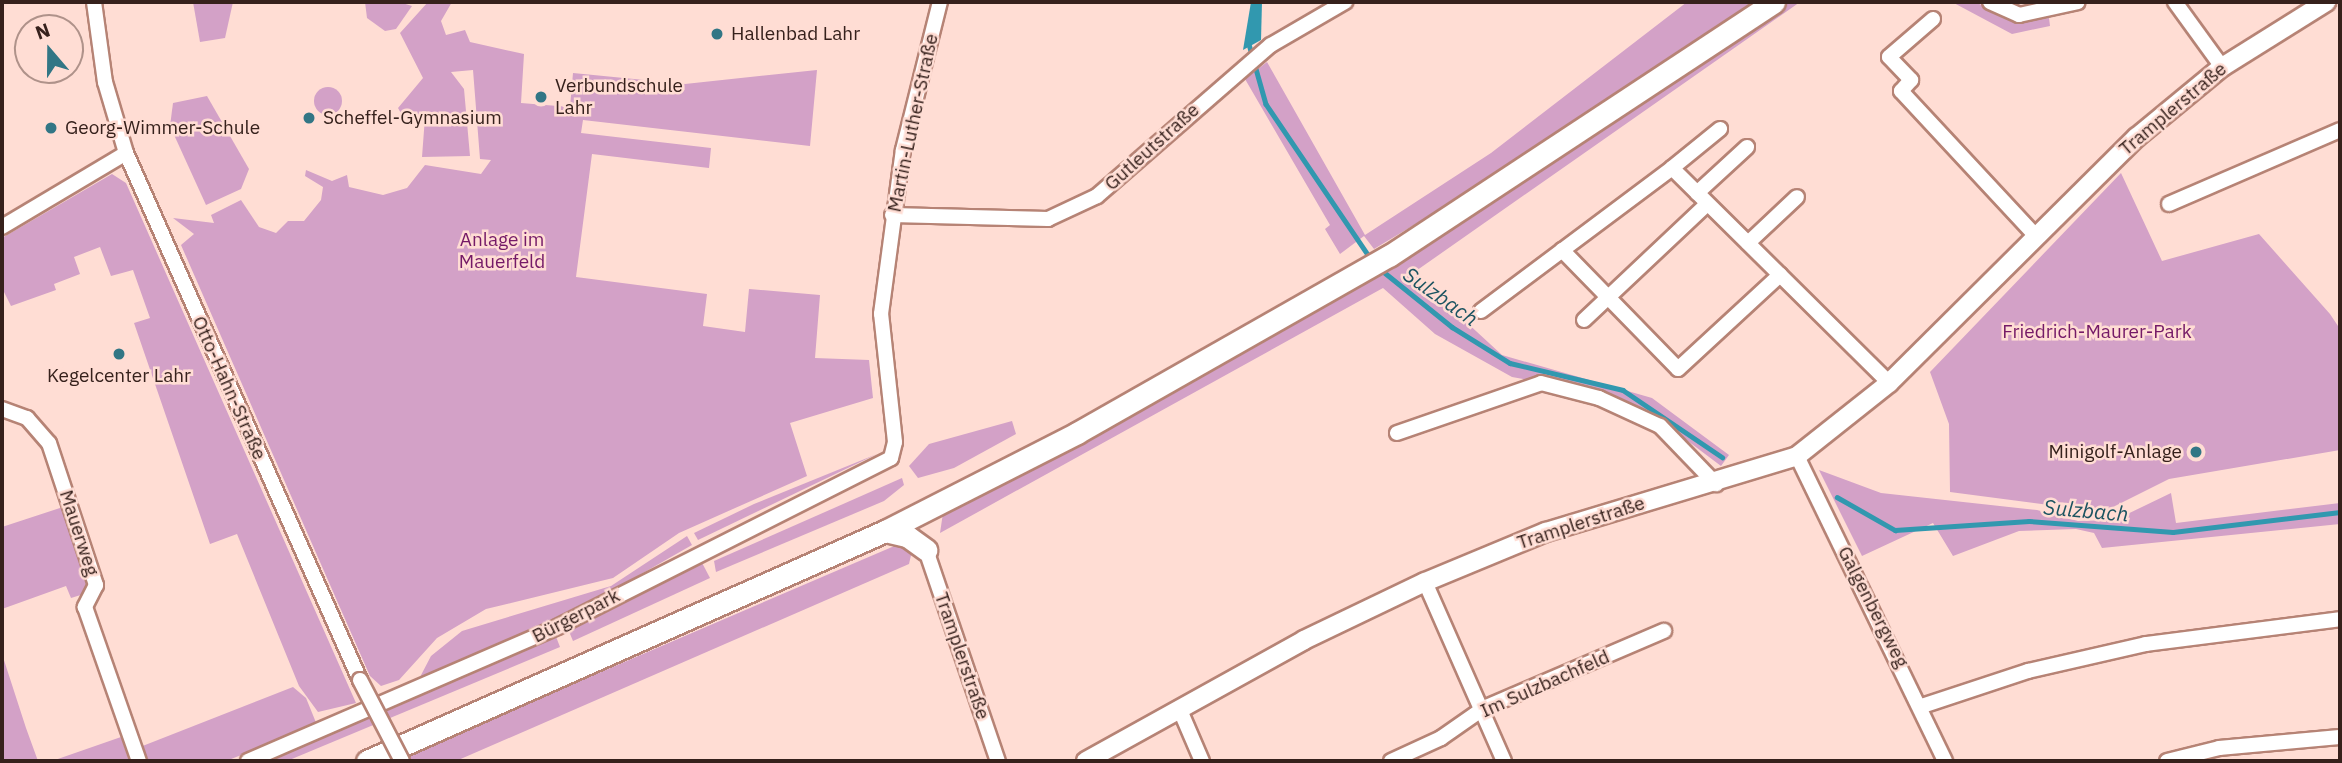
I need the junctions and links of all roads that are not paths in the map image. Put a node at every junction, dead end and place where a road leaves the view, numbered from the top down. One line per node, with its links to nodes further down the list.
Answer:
1 (94, 2): 14 (street, Otto-Hahn-Straße)
2 (940, 2): 19 (street, Martin-Luther-Straße)
3 (1345, 2): 19 (street, Gutleutstraße)
4 (1774, 2): 34 (main road)
5 (1990, 2): 6 (street)
6 (2078, 2)
7 (2175, 2): 10 (street)
8 (2326, 2): 10 (street, Tramplerstraße)
9 (1933, 19): 21 (street)
10 (2222, 67): 21 (street, Tramplerstraße)
11 (1720, 129): 15 (street)
12 (2340, 131): 18 (street)
13 (1747, 147): 17 (street)
14 (127, 153): 20 (street); 47 (street, Otto-Hahn-Straße, bridge)
15 (1672, 168): 17 (street); 23 (street)
16 (1797, 197): 22 (street)
17 (1702, 198): 22 (street); 25 (street)
18 (2169, 204)
19 (892, 215): 31 (street, Martin-Luther-Straße)
20 (2, 227)
21 (2035, 235): 28 (street, Tramplerstraße)
22 (1748, 243): 24 (street)
23 (1562, 250): 25 (street); 26 (street)
24 (1780, 275): 25 (street); 28 (street)
25 (1606, 298): 27 (street)
26 (1481, 311)
27 (1584, 320)
28 (1889, 383): 32 (street, Tramplerstraße)
29 (2, 410): 44 (street, Mauerweg)
30 (1397, 432): 33 (street)
31 (895, 452): 45 (street, Bürgerpark)
32 (1797, 456): 33 (street, Tramplerstraße); 40 (street, Galgenbergweg)
33 (1716, 484): 37 (street, Tramplerstraße)
34 (932, 506): 35 (main road); 36 (main road)
35 (884, 531): 36 (main road); 46 (main road)
36 (926, 550): 48 (street, Tramplerstraße)
37 (1425, 582): 41 (street); 42 (street, Tramplerstraße)
38 (2340, 619): 40 (street)
39 (1664, 631): 41 (street, Im Sulzbachfeld)
40 (1922, 706): 53 (street, Galgenbergweg)
41 (1484, 708): 51 (street, Im Sulzbachfeld); 52 (street)
42 (1180, 710): 49 (street, Tramplerstraße); 50 (street)
43 (2340, 737): 54 (street)
44 (139, 761)
45 (248, 761)
46 (367, 761)
47 (402, 761)
48 (998, 761)
49 (1086, 761)
50 (1202, 761)
51 (1391, 761)
52 (1504, 761)
53 (1945, 761)
54 (2166, 761)

